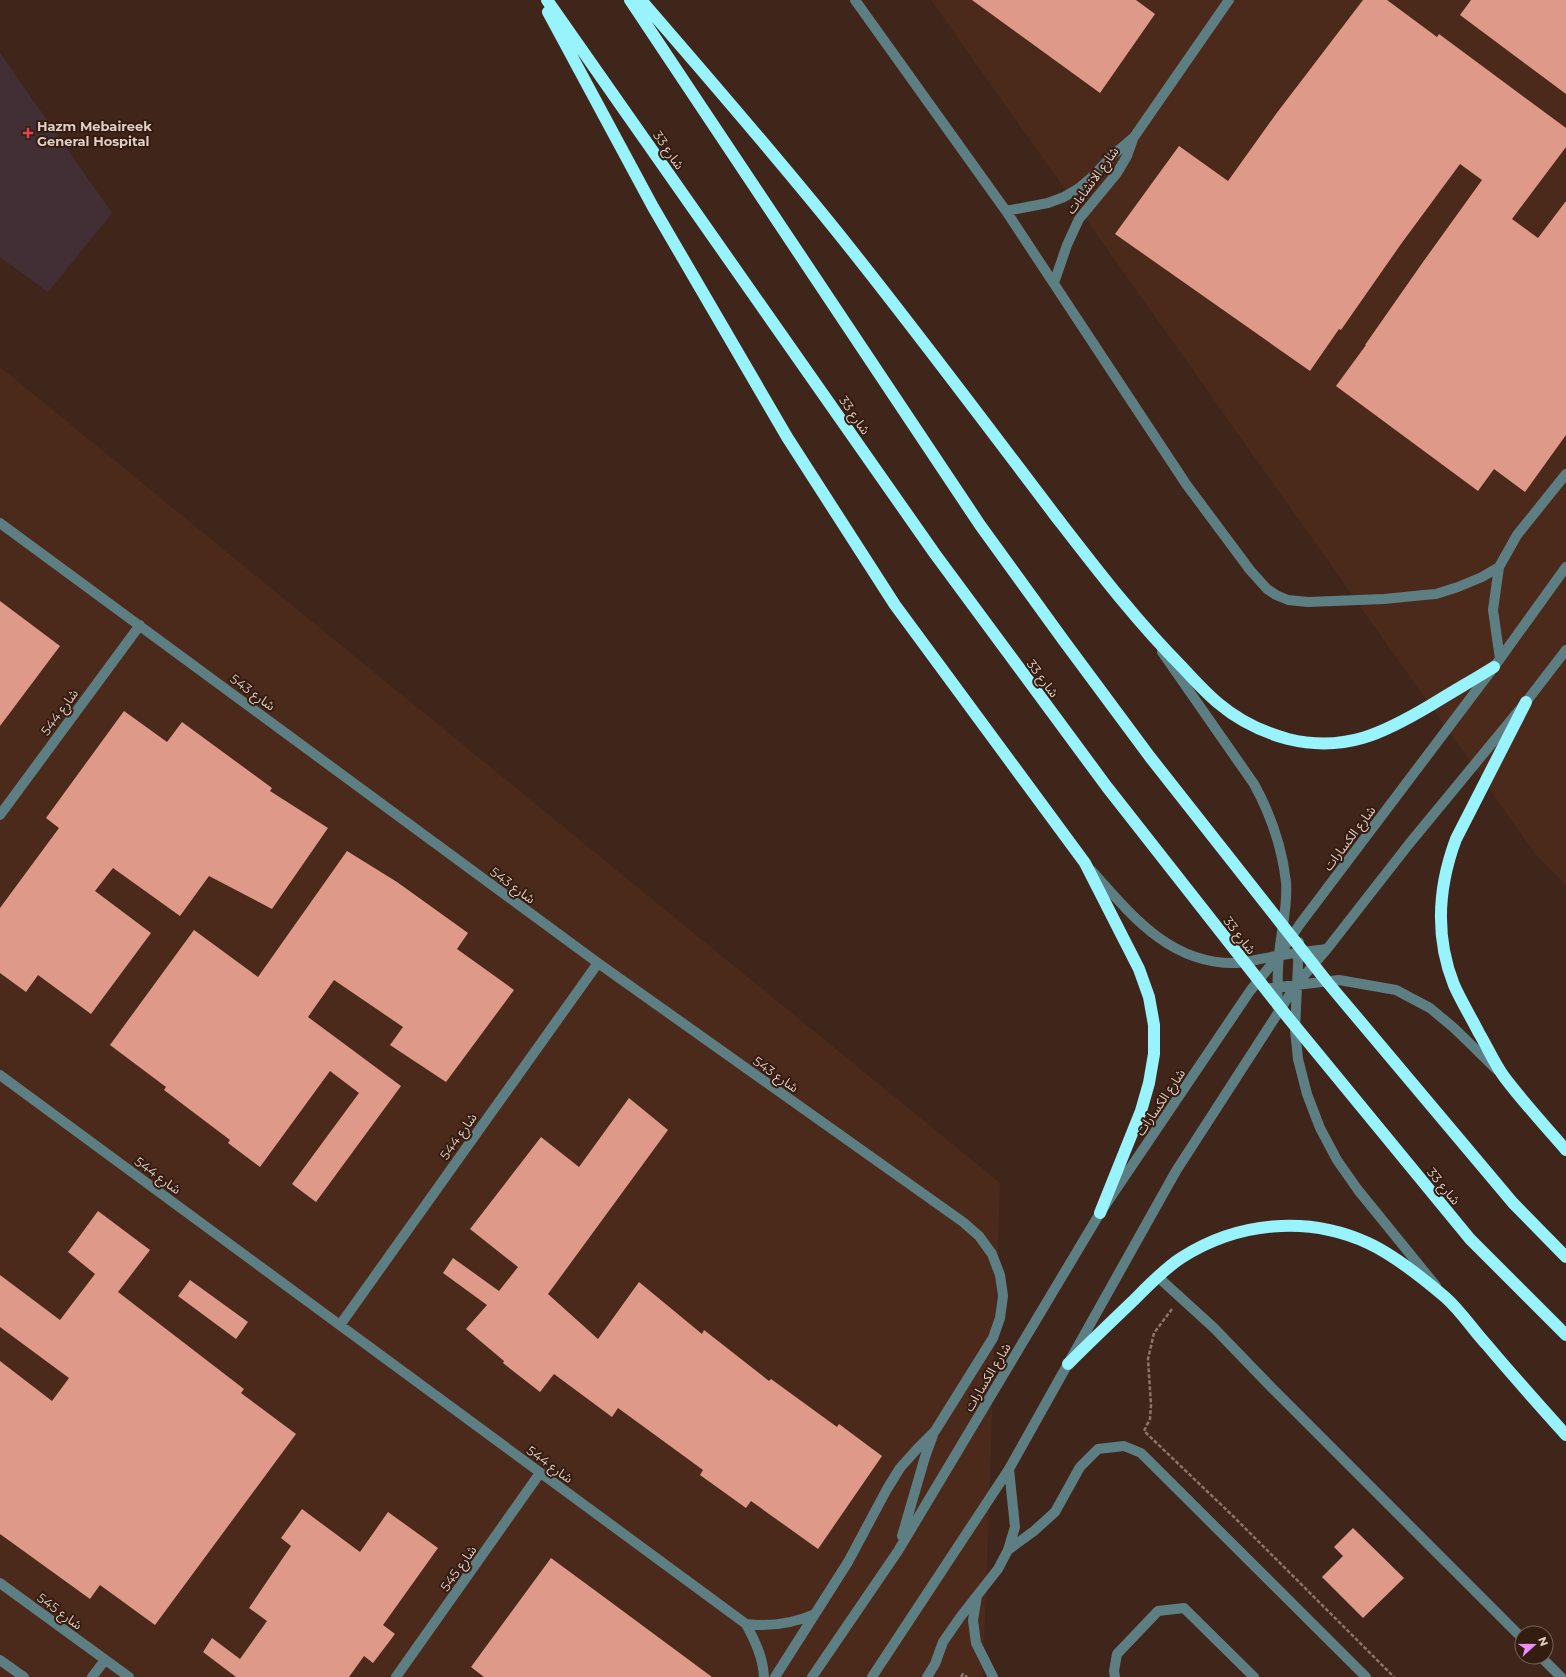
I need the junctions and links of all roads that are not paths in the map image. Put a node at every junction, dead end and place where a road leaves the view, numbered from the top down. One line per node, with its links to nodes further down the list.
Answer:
1 (542, 0): 20 (highway)
2 (547, 0): 39 (highway, شارع 33)
3 (630, 0): 34 (highway)
4 (642, 0): 15 (highway)
5 (854, 0): 8 (street)
6 (1229, 0): 7 (street, شارع الانشاءات)
7 (1134, 137): 8 (street, شارع الانشاءات); 9 (street, شارع الانشاءات)
8 (1006, 211): 9 (street)
9 (1054, 284): 12 (street)
10 (1566, 474): 12 (street)
11 (0, 523): 14 (street, شارع 543)
12 (1499, 567): 17 (street)
13 (1566, 567): 17 (street, شارع الكسارات)
14 (140, 625): 19 (street, شارع 544); 25 (street, شارع 543)
15 (1151, 635): 17 (highway); 24 (street)
16 (1566, 650): 18 (street)
17 (1497, 663): 21 (street, شارع الكسارات)
18 (1526, 702): 22 (street); 31 (highway)
19 (0, 815)
20 (1085, 863): 24 (street); 33 (highway)
21 (1300, 924): 23 (street); 24 (street, شارع الكسارات)
22 (1327, 949): 23 (street); 26 (street)
23 (1298, 953): 24 (street); 26 (street)
24 (1279, 955): 27 (street); 28 (street, شارع الكسارات)
25 (598, 963): 35 (street, شارع 543); 38 (street, شارع 544)
26 (1296, 985): 27 (street); 29 (street); 31 (street); 37 (street)
27 (1278, 987): 28 (street); 29 (street)
28 (1250, 991): 33 (street, شارع الكسارات)
29 (1276, 1016): 40 (street)
30 (0, 1075): 38 (street, شارع 544)
31 (1504, 1077): 32 (highway)
32 (1566, 1150)
33 (1100, 1213): 45 (street, شارع الكسارات)
34 (1566, 1257)
35 (1000, 1274): 41 (street, شارع الكسارات)
36 (1158, 1277): 37 (highway); 40 (highway); 51 (street)
37 (1446, 1298): 42 (highway)
38 (340, 1325): 44 (street, شارع 544)
39 (1566, 1335)
40 (1068, 1364): 43 (street)
41 (934, 1431): 45 (street); 49 (street, شارع الكسارات)
42 (1566, 1435)
43 (1009, 1470): 46 (street); 62 (street)
44 (540, 1473): 50 (street, شارع 544); 58 (street, شارع 545)
45 (898, 1550): 61 (street, شارع الكسارات)
46 (1008, 1550): 48 (street); 67 (street)
47 (0, 1583): 53 (street, شارع 545)
48 (977, 1595): 63 (street); 64 (street)
49 (815, 1614): 50 (street); 60 (street, شارع الكسارات)
50 (746, 1624): 59 (street, شارع 544)
51 (1514, 1630)
52 (0, 1660): 55 (street)
53 (105, 1660): 56 (street); 57 (street, شارع 545)
54 (1549, 1665): 68 (street)
55 (24, 1677)
56 (92, 1677)
57 (129, 1677)
58 (396, 1677)
59 (764, 1677)
60 (775, 1677)
61 (812, 1677)
62 (872, 1677)
63 (927, 1677)
64 (993, 1677)
65 (1115, 1677): 66 (street)
66 (1254, 1677)
67 (1366, 1677)
68 (1561, 1677)

